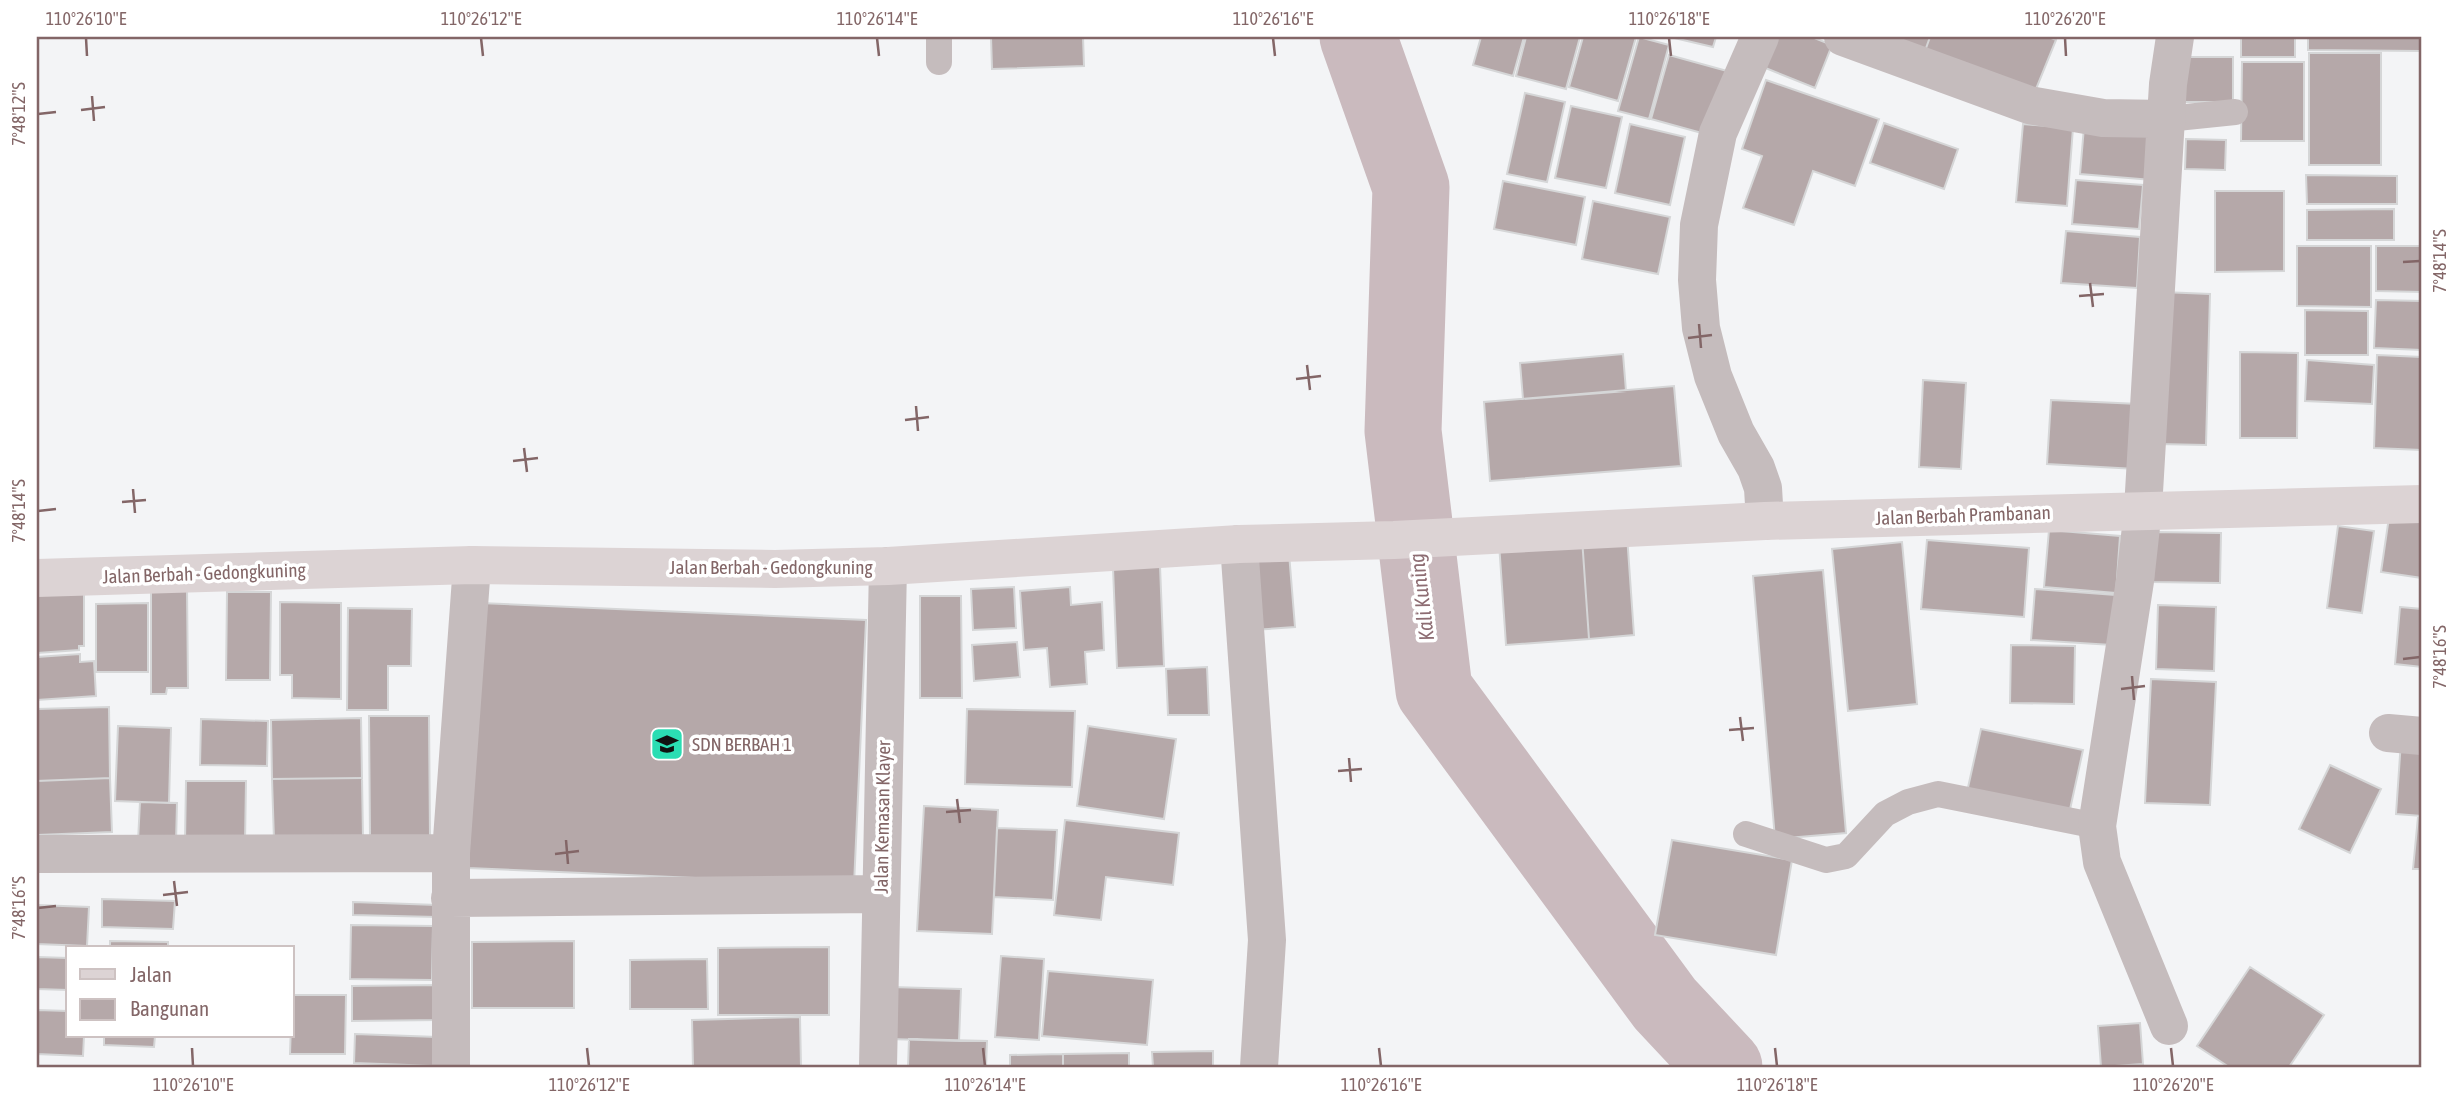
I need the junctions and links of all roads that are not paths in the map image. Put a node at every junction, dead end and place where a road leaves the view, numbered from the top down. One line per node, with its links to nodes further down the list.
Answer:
1 (1760, 37): 8 (street)
2 (1843, 37): 5 (street)
3 (2175, 37): 5 (street)
4 (2235, 112): 5 (lane)
5 (2167, 119): 7 (street)
6 (2422, 504): 7 (main road, Jalan Berbah Prambanan)
7 (2143, 509): 8 (main road, Jalan Berbah Prambanan); 14 (street)
8 (1765, 521): 9 (main road, Jalan Berbah Prambanan)
9 (1505, 535): 10 (main road, Jalan Berbah - Gedongkuning)
10 (1239, 544): 12 (main road, Jalan Berbah - Gedongkuning); 23 (street)
11 (472, 565): 12 (main road, Jalan Berbah - Gedongkuning); 13 (main road, Jalan Berbah - Gedongkuning); 16 (street)
12 (888, 566): 18 (street, Jalan Kemasan Klayer)
13 (37, 578)
14 (2097, 826): 15 (lane); 20 (street)
15 (1746, 834)
16 (451, 853): 17 (street); 19 (street)
17 (37, 854)
18 (880, 894): 19 (street); 22 (street, Jalan Kemasan Klayer)
19 (450, 898): 21 (street)
20 (2168, 1026)
21 (450, 1067)
22 (878, 1067)
23 (1259, 1067)

